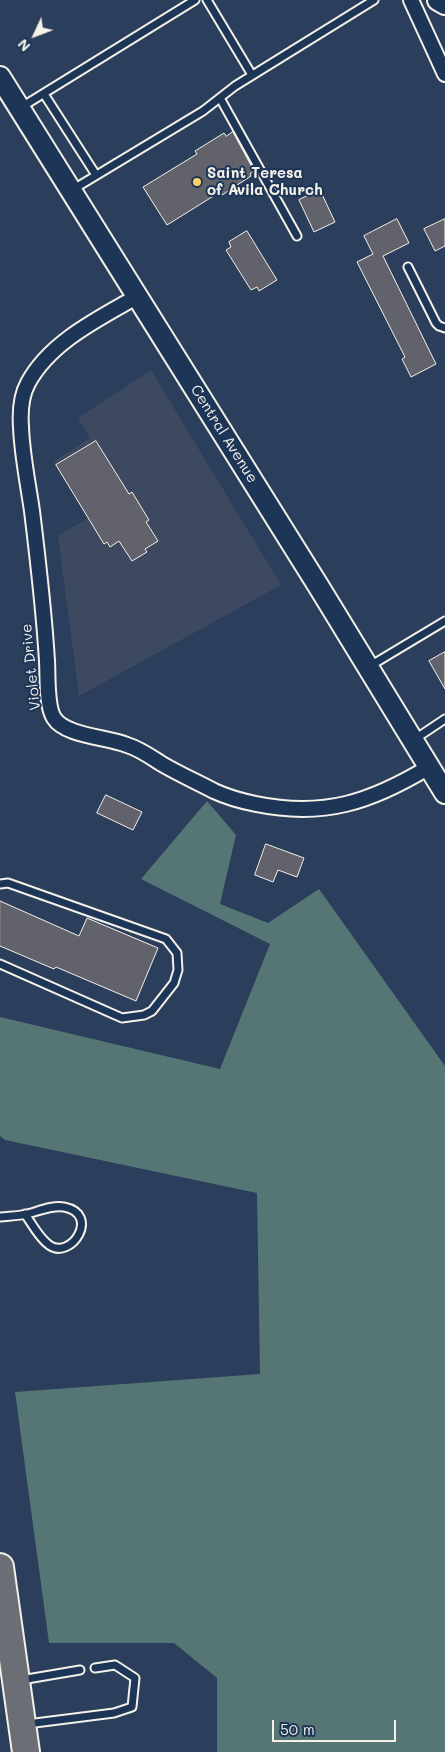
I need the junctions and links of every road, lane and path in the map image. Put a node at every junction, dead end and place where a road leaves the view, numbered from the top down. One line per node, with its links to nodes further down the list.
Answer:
1 (195, 0): 10 (lane)
2 (207, 0): 8 (lane)
3 (374, 0): 8 (lane)
4 (411, 0): 7 (street)
5 (438, 0): 6 (main road)
6 (445, 4)
7 (445, 74)
8 (252, 75): 11 (lane)
9 (0, 77): 12 (main road, Central Avenue)
10 (44, 94): 12 (lane); 13 (lane)
11 (220, 98): 13 (lane); 15 (lane)
12 (20, 109): 14 (main road, Central Avenue)
13 (96, 176): 14 (lane)
14 (71, 190): 17 (main road, Central Avenue)
15 (297, 236)
16 (408, 267): 18 (lane)
17 (138, 296): 20 (main road, Central Avenue); 23 (street, Violet Drive)
18 (445, 328)
19 (445, 621): 20 (lane)
20 (368, 667): 22 (main road, Central Avenue)
21 (445, 719): 22 (lane)
22 (413, 741): 23 (main road, Central Avenue)
23 (429, 767): 24 (main road, Central Avenue)
24 (445, 793)
25 (0, 884): 26 (lane)
26 (0, 964)
27 (26, 1214): 27 (lane); 28 (lane)
28 (0, 1217)
29 (0, 1567): 32 (highway)
30 (95, 1668): 33 (lane)
31 (80, 1670): 32 (lane)
32 (16, 1681): 33 (highway)
33 (22, 1724): 34 (highway)
34 (26, 1752)

